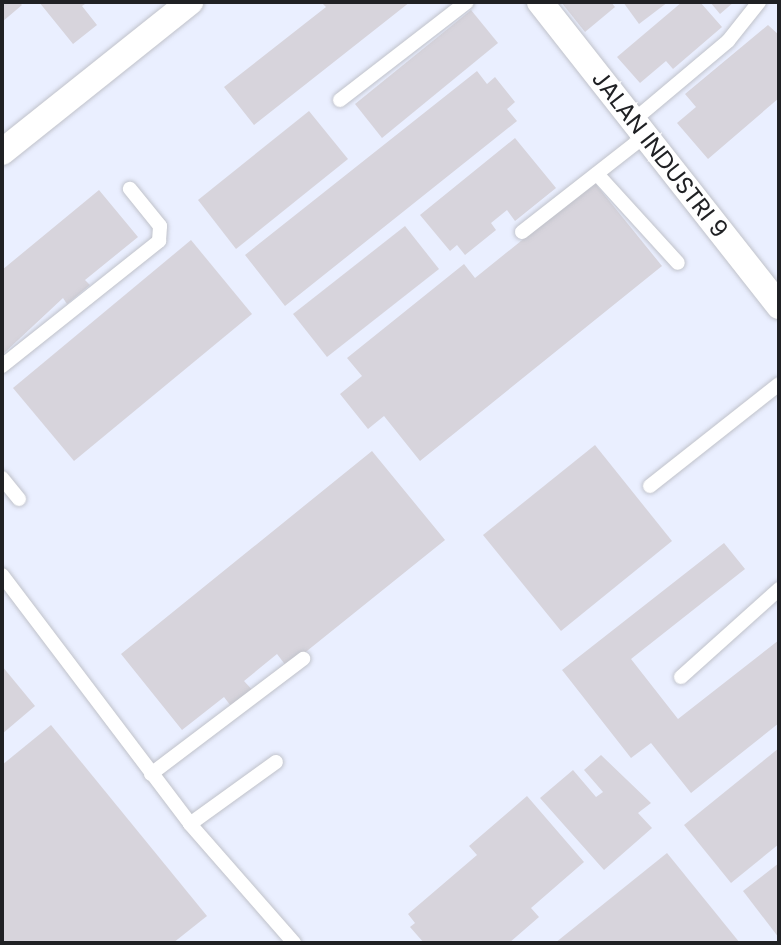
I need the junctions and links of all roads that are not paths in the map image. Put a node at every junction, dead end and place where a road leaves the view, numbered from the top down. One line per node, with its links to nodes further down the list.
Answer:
1 (190, 2): 7 (street)
2 (467, 2): 5 (lane)
3 (540, 2): 6 (street, JALAN INDUSTRI 9)
4 (759, 2): 6 (lane)
5 (340, 100)
6 (640, 128): 8 (lane); 12 (street, JALAN INDUSTRI 9)
7 (2, 152)
8 (597, 174): 10 (lane); 11 (lane)
9 (130, 189): 13 (lane)
10 (522, 232)
11 (677, 263)
12 (779, 306)
13 (2, 366)
14 (779, 384): 16 (lane)
15 (2, 478): 17 (lane)
16 (650, 486)
17 (19, 499)
18 (2, 575): 23 (lane)
19 (779, 589): 21 (lane)
20 (303, 659): 23 (lane)
21 (681, 677)
22 (276, 762): 24 (lane)
23 (151, 774): 24 (lane)
24 (190, 824): 25 (lane)
25 (294, 943)

